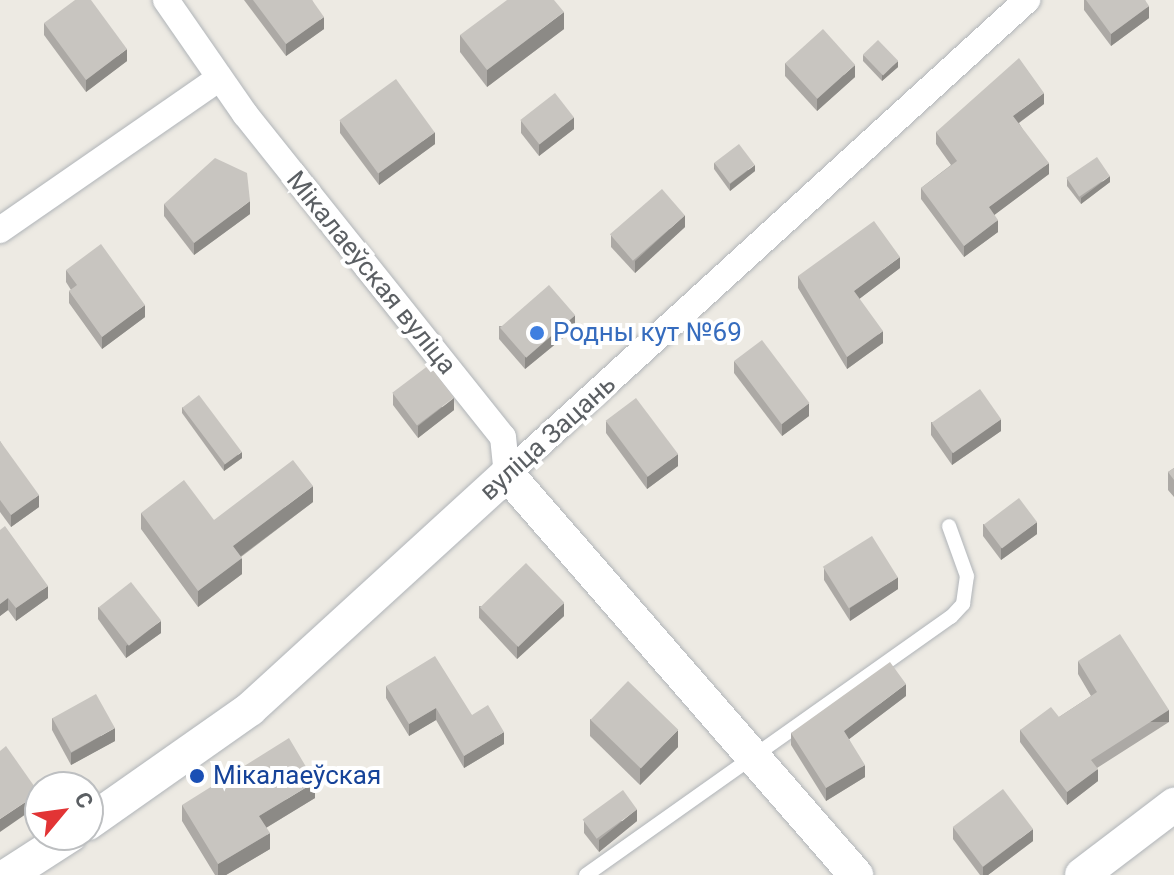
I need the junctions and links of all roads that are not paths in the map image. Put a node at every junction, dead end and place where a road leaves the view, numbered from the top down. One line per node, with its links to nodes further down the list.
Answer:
1 (166, 0): 3 (street, Мікалаеўская вуліца)
2 (1027, 0): 5 (street, вуліца Зацань)
3 (218, 79): 4 (street); 5 (street, Мікалаеўская вуліца)
4 (0, 230)
5 (507, 474): 7 (street); 9 (street, вуліца Зацань)
6 (949, 526): 7 (lane)
7 (753, 758): 12 (lane); 13 (street)
8 (1174, 805): 14 (street)
9 (104, 812)
10 (45, 851): 11 (street)
11 (8, 875)
12 (586, 875)
13 (856, 875)
14 (1082, 875)

